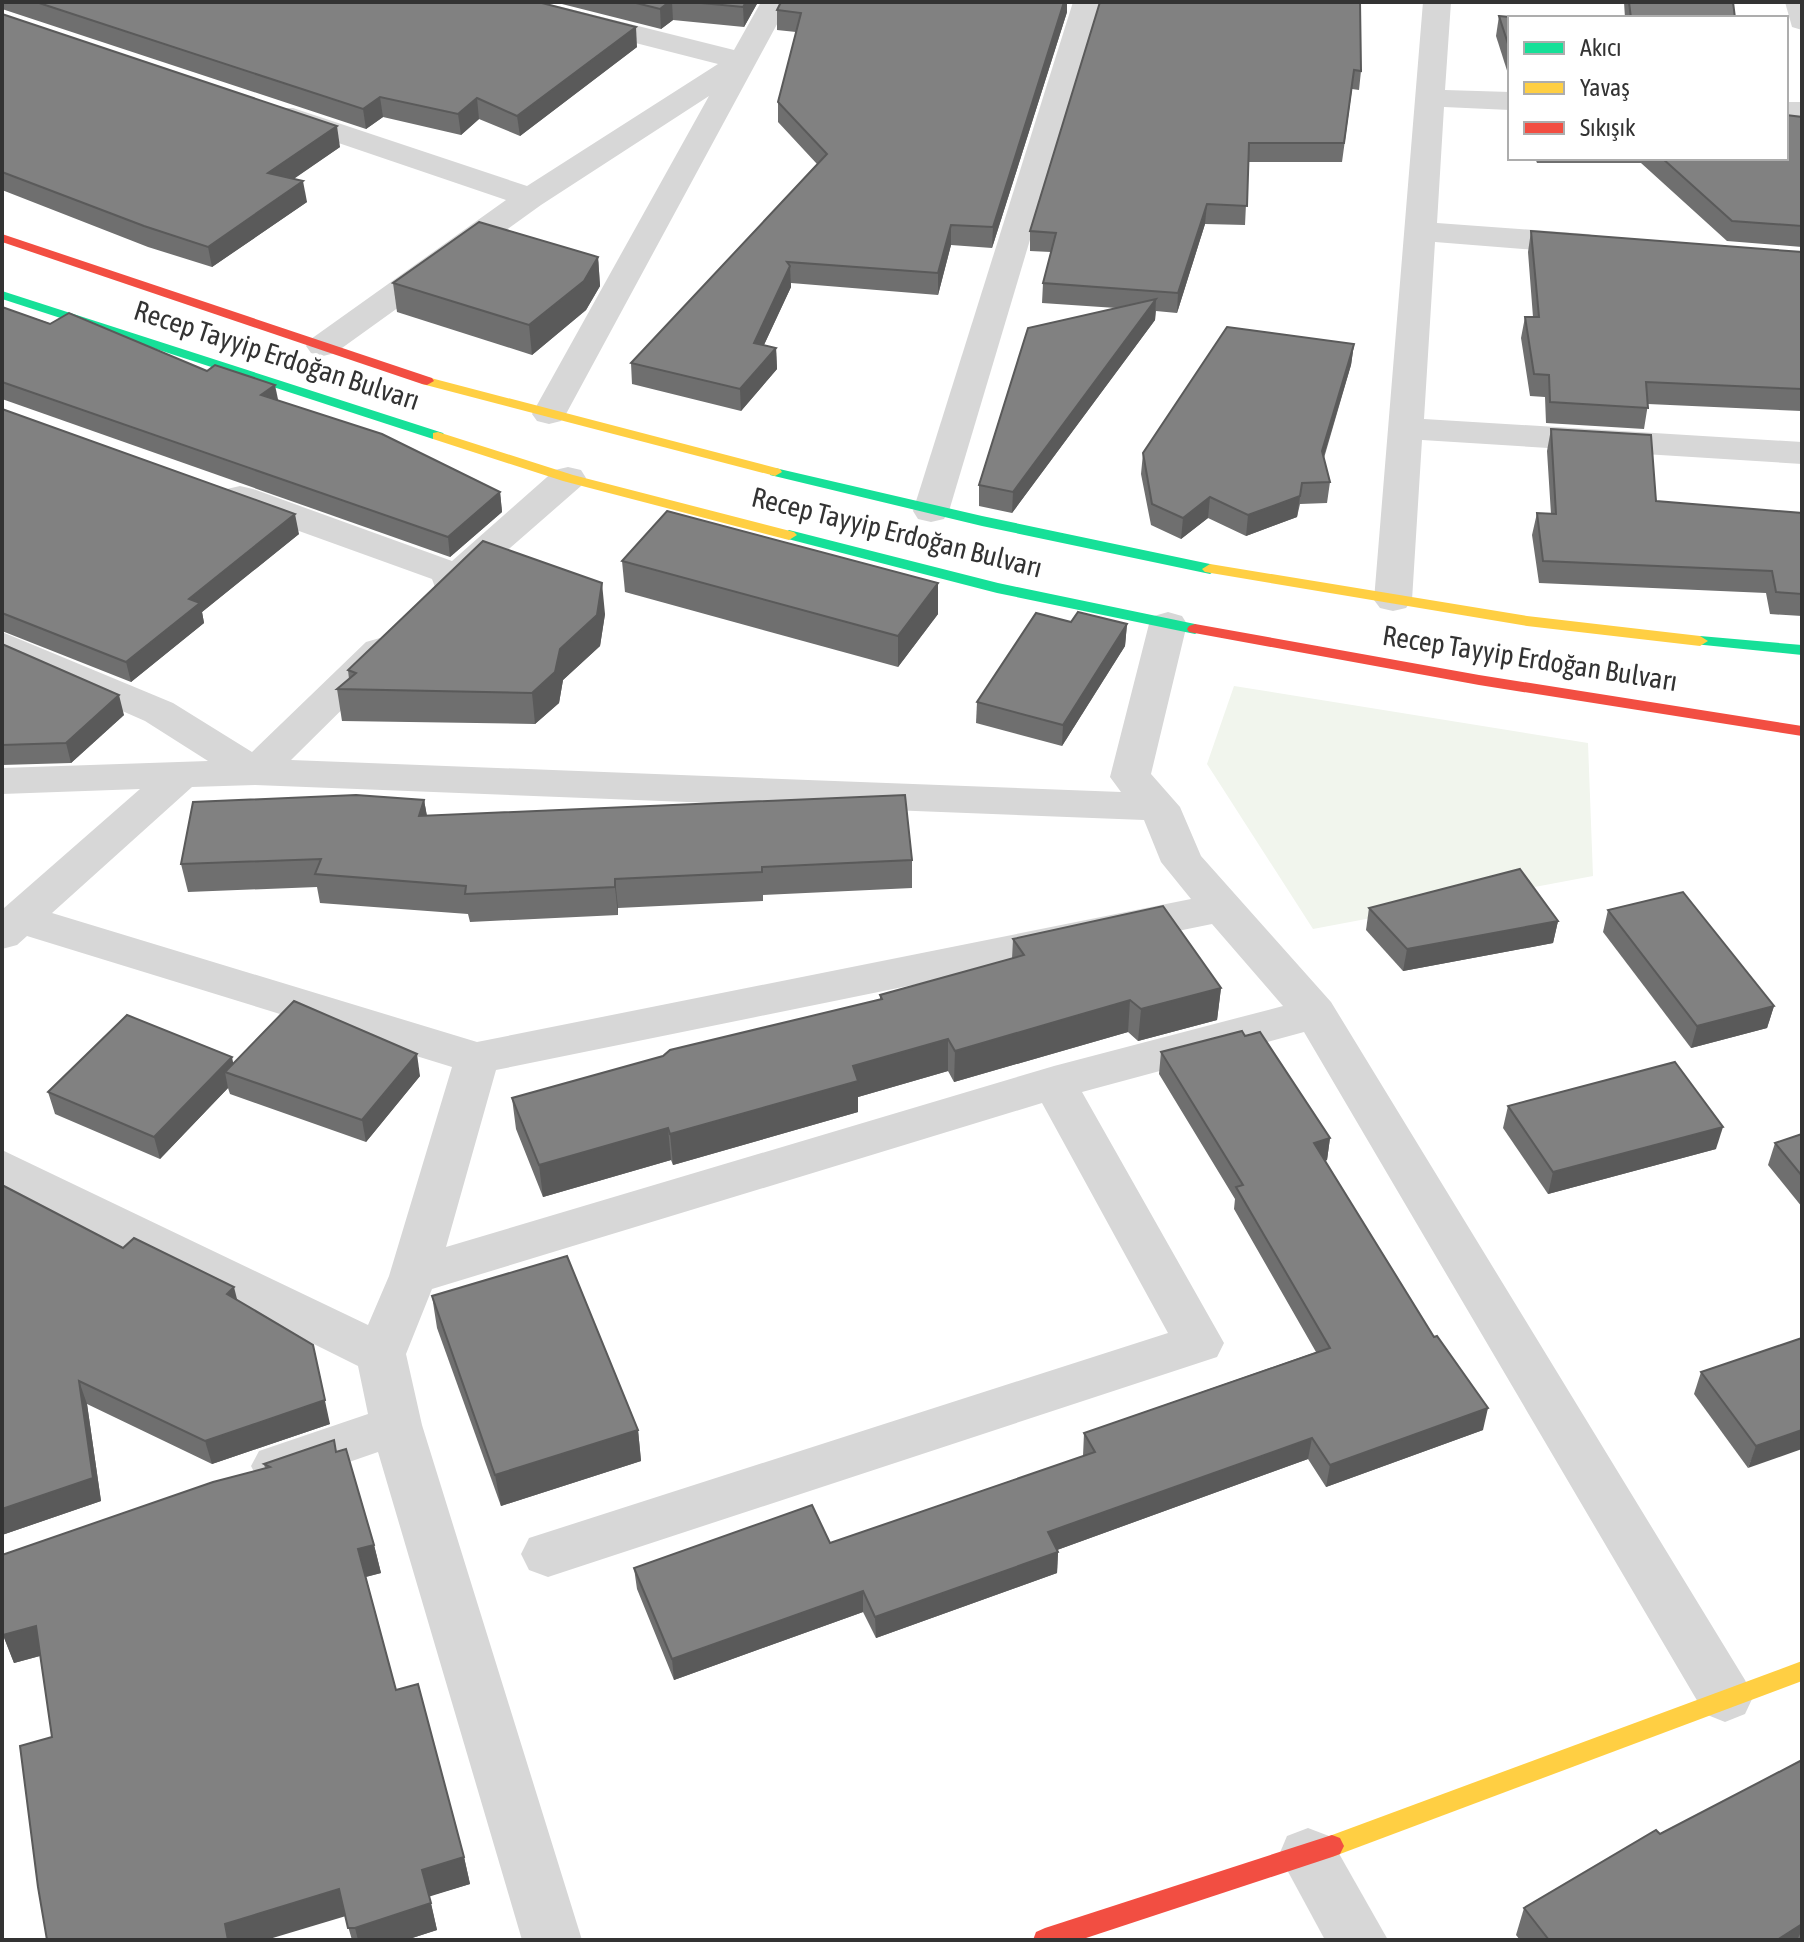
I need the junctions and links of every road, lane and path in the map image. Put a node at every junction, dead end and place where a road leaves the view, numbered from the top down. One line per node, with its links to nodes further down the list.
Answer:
1 (508, 2): 7 (street)
2 (775, 2): 7 (street)
3 (1087, 2): 22 (street)
4 (1437, 2): 8 (street)
5 (1799, 2): 6 (street)
6 (1802, 21)
7 (742, 61): 11 (street); 17 (street)
8 (1432, 98): 9 (street); 12 (street)
9 (1508, 101)
10 (258, 106): 11 (street)
11 (530, 198): 16 (street)
12 (1421, 231): 14 (street); 18 (street)
13 (2, 238): 16 (main road, Recep Tayyip Erdoğan Bulvarı)
14 (1611, 245)
15 (8, 303): 20 (main road, Recep Tayyip Erdoğan Bulvarı)
16 (323, 346): 17 (main road, Recep Tayyip Erdoğan Bulvarı)
17 (549, 414): 22 (main road, Recep Tayyip Erdoğan Bulvarı)
18 (1407, 428): 19 (street); 24 (street)
19 (1802, 453)
20 (568, 478): 23 (street); 25 (main road, Recep Tayyip Erdoğan Bulvarı)
21 (207, 485): 23 (street)
22 (931, 511): 24 (main road, Recep Tayyip Erdoğan Bulvarı)
23 (456, 575): 33 (street)
24 (1393, 600): 26 (main road, Recep Tayyip Erdoğan Bulvarı)
25 (1168, 624): 30 (main road, Recep Tayyip Erdoğan Bulvarı); 36 (street)
26 (1641, 637): 28 (main road, Recep Tayyip Erdoğan Bulvarı); 29 (main road)
27 (2, 644): 33 (street)
28 (1802, 650)
29 (1802, 658)
30 (1479, 680): 31 (main road); 32 (main road, Recep Tayyip Erdoğan Bulvarı)
31 (1802, 719)
32 (1802, 731)
33 (255, 772): 34 (street); 36 (street)
34 (181, 775): 35 (street); 38 (street)
35 (2, 781)
36 (1159, 807): 37 (street)
37 (1225, 907): 39 (street); 40 (street)
38 (10, 926): 40 (street)
39 (1315, 1013): 41 (street); 49 (street)
40 (477, 1058): 43 (street)
41 (1054, 1083): 43 (street); 47 (street)
42 (2, 1168): 44 (street)
43 (413, 1276): 44 (street)
44 (381, 1354): 45 (street)
45 (396, 1425): 46 (street); 51 (street)
46 (236, 1480)
47 (548, 1554)
48 (1802, 1671): 49 (main road)
49 (1725, 1697): 50 (main road)
50 (1308, 1855): 52 (main road); 53 (street)
51 (552, 1940)
52 (1045, 1940)
53 (1358, 1940)

